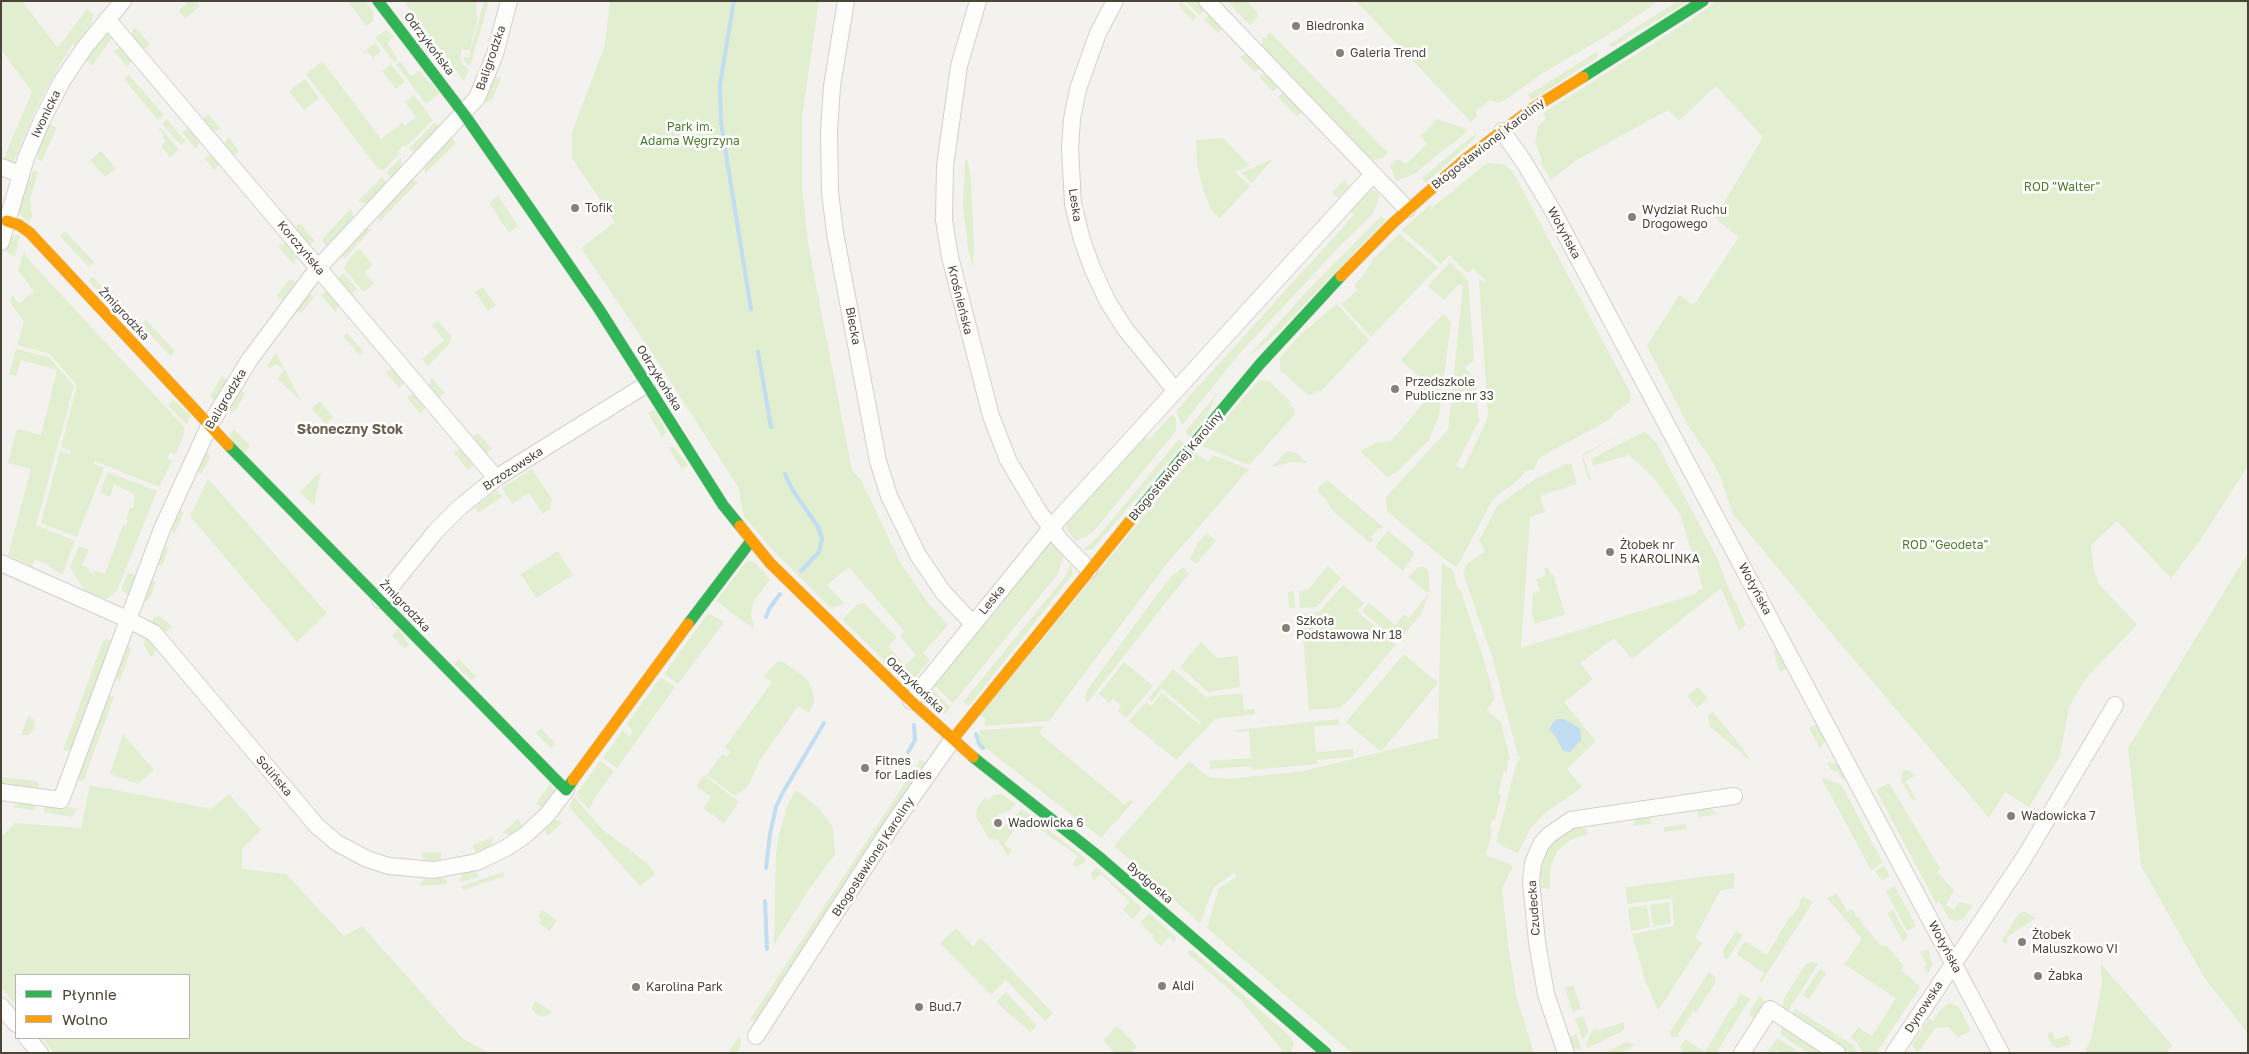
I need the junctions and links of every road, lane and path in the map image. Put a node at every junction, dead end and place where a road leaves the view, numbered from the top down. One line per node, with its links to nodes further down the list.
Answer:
1 (123, 1): 9 (street, Iwonicka)
2 (378, 1): 10 (street, Odrzykońska)
3 (509, 1): 10 (street, Baligrodzka)
4 (846, 1): 29 (street, Biecka)
5 (978, 1): 23 (street, Krośnieńska)
6 (1115, 1): 20 (street, Leska)
7 (1207, 1): 14 (street)
8 (1703, 1): 11 (street, Błogosławionej Karoliny)
9 (107, 18): 13 (street, Iwonicka); 18 (street, Korczyńska)
10 (464, 114): 18 (street, Baligrodzka); 19 (street, Odrzykońska)
11 (1502, 130): 15 (street, Błogosławionej Karoliny); 36 (street, Wołyńska)
12 (1, 166): 13 (street)
13 (20, 174): 16 (street, Iwonicka)
14 (1373, 174): 15 (street); 20 (street, Leska)
15 (1407, 210): 26 (street, Błogosławionej Karoliny)
16 (7, 221): 17 (street, Iwonicka); 21 (street, Żmigrodzka)
17 (1, 242)
18 (318, 268): 21 (street, Baligrodzka); 22 (street, Korczyńska)
19 (647, 384): 22 (street, Brzozowska); 24 (street, Odrzykońska)
20 (1175, 390): 23 (street, Leska)
21 (209, 426): 27 (street, Żmigrodzka); 28 (street, Baligrodzka)
22 (496, 478): 27 (street, Brzozowska)
23 (1051, 528): 26 (street, Krośnieńska); 29 (street, Leska)
24 (751, 541): 30 (street, Odrzykońska); 33 (street)
25 (1, 563): 28 (street, Solińska)
26 (1089, 570): 32 (street, Błogosławionej Karoliny)
27 (380, 600): 33 (street, Żmigrodzka)
28 (127, 619): 33 (street, Solińska); 34 (street, Baligrodzka)
29 (973, 624): 30 (street, Leska)
30 (911, 701): 32 (street, Odrzykońska)
31 (2115, 705): 36 (street, Dynowska)
32 (953, 739): 39 (street, Błogosławionej Karoliny); 42 (street, Bydgoska)
33 (566, 790)
34 (1, 792)
35 (1734, 796): 43 (street, Czudecka)
36 (1954, 962): 46 (street, Dynowska); 47 (street, Wołyńska)
37 (1, 1006): 38 (street)
38 (15, 1023)
39 (756, 1036)
40 (29, 1039): 41 (street)
41 (40, 1053)
42 (1326, 1053)
43 (1566, 1053)
44 (1742, 1053): 45 (street)
45 (1837, 1053)
46 (1894, 1053)
47 (2001, 1053)

